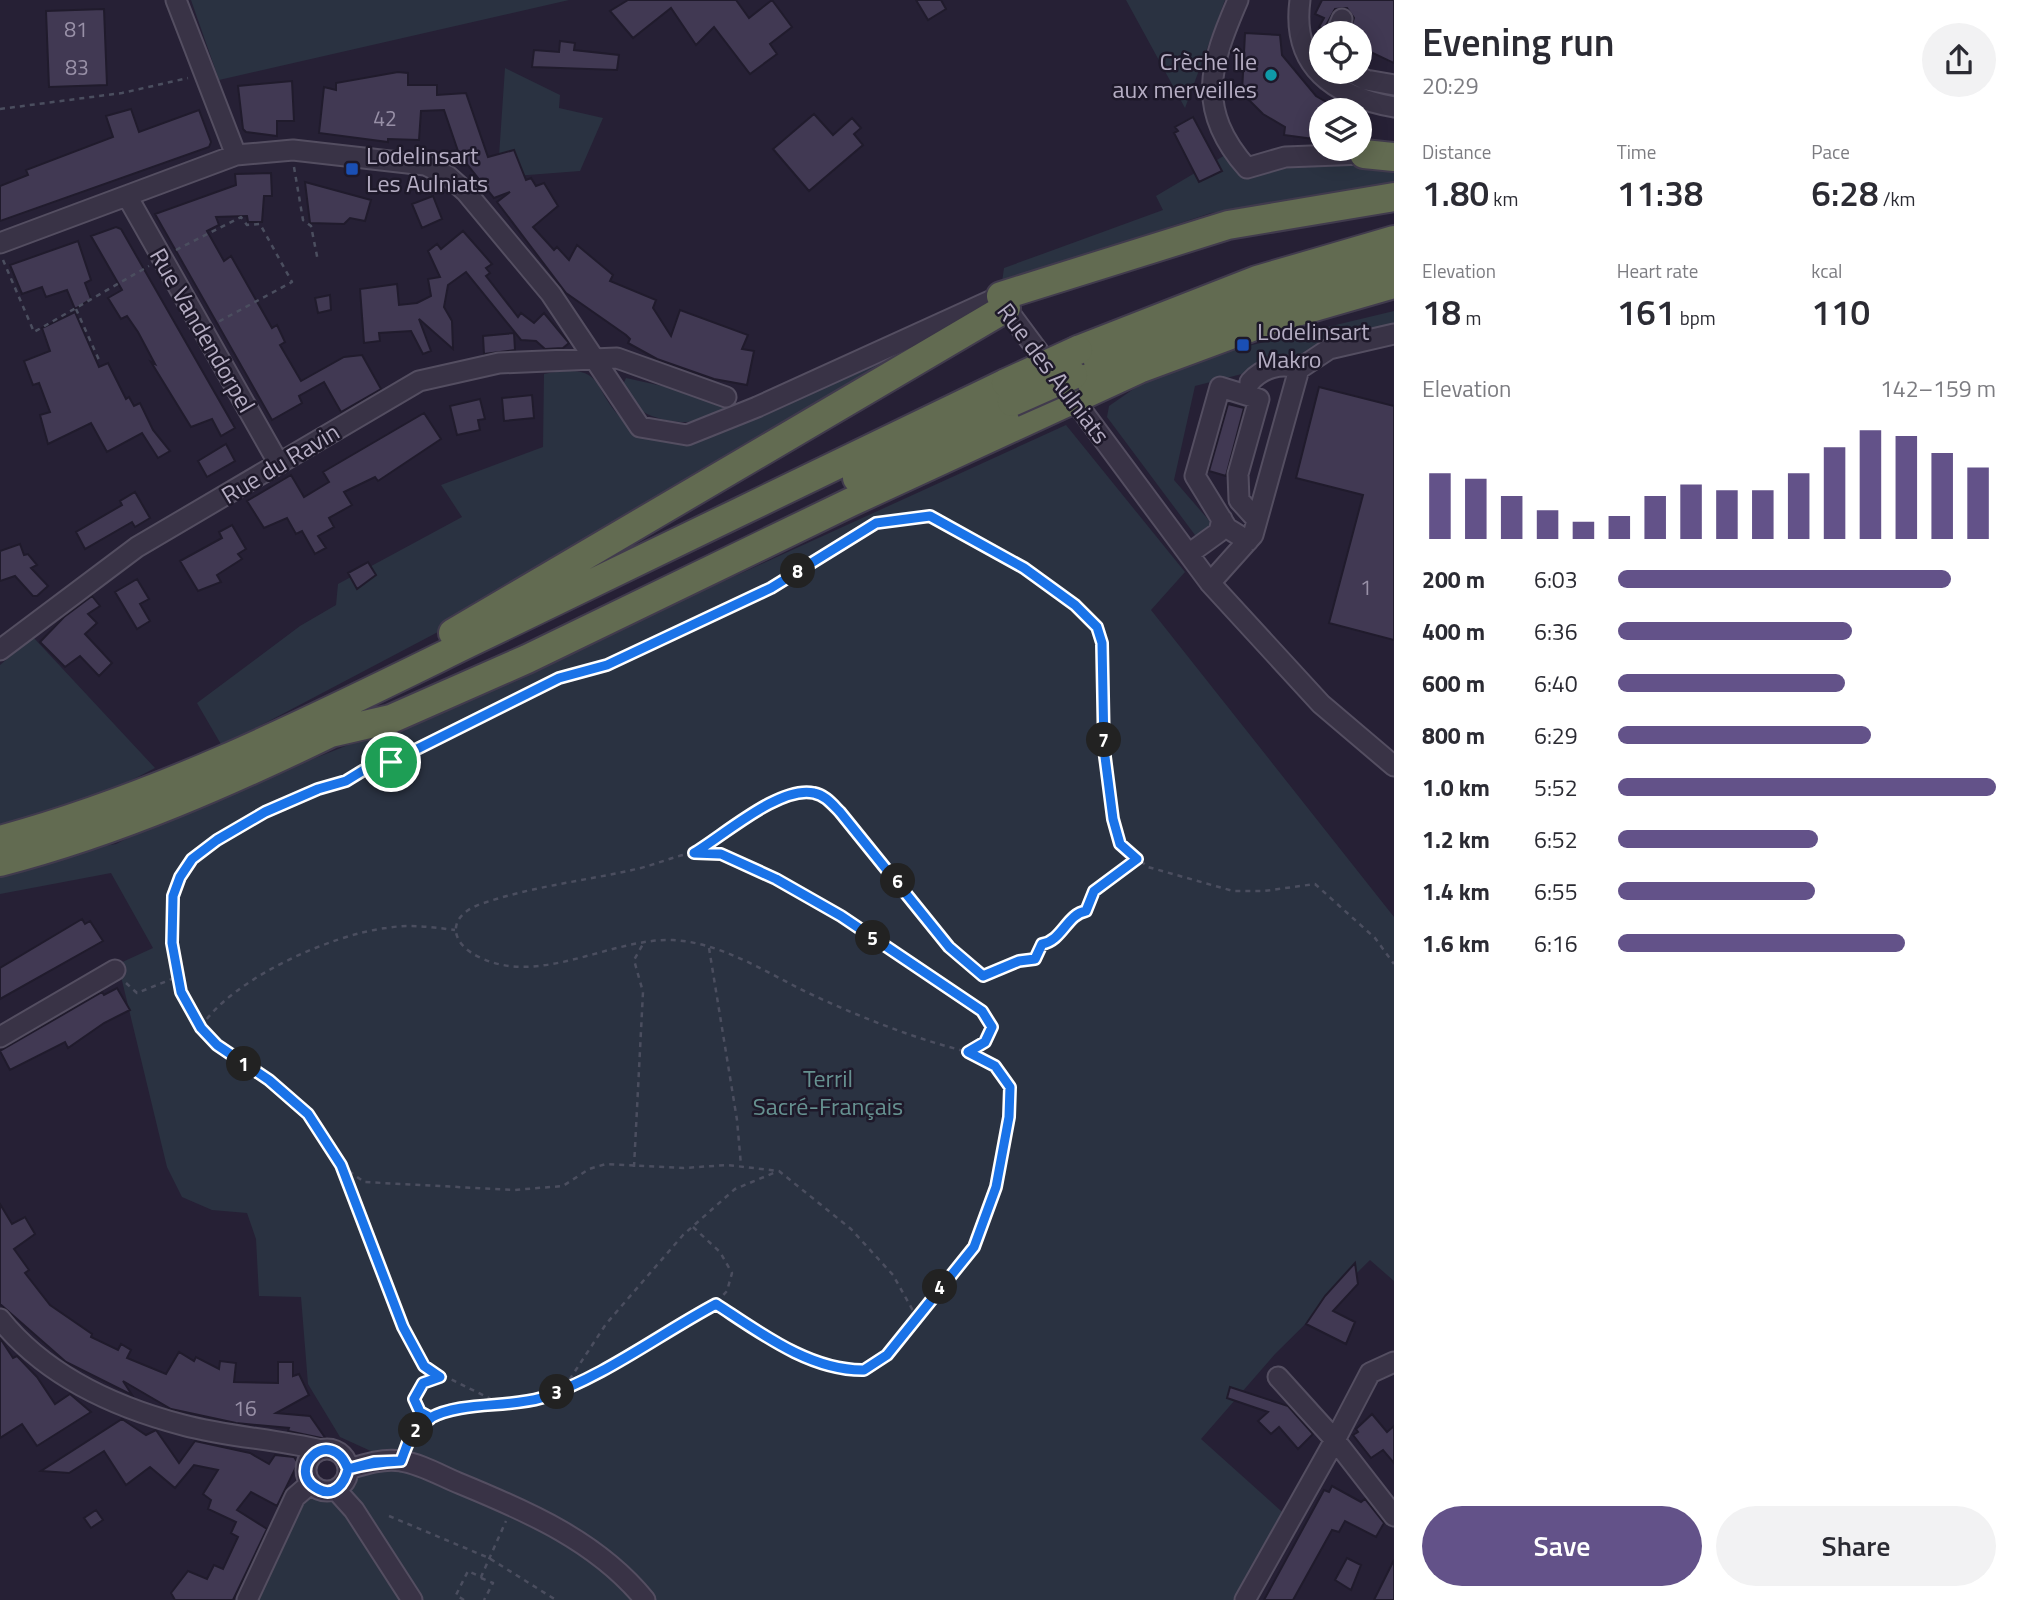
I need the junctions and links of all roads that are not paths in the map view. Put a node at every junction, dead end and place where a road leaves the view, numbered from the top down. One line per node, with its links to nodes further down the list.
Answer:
1 (176, 0): 7 (street)
2 (1238, 0): 9 (street)
3 (1300, 0): 6 (street)
4 (1372, 81): 5 (street)
5 (1394, 85)
6 (1394, 107)
7 (236, 155): 11 (street, Rue des Aulniats); 19 (street, Rue des Aulniats)
8 (1372, 155): 10 (highway)
9 (1309, 156)
10 (1394, 157)
11 (127, 196): 14 (street, Rue des Aulniats); 25 (street, Rue Vandendorpel)
12 (1394, 197): 17 (highway)
13 (1394, 240): 22 (highway, bridge)
14 (0, 243)
15 (1394, 262): 22 (highway, bridge)
16 (1394, 284): 24 (highway)
17 (1003, 302): 19 (street, Rue des Aulniats); 24 (street, Rue des Aulniats); 32 (highway)
18 (1394, 334): 20 (street)
19 (594, 357): 23 (street); 25 (street, Rue du Ravin)
20 (1299, 369): 21 (street); 27 (street)
21 (1254, 391): 26 (street); 27 (street)
22 (1009, 393): 32 (highway); 33 (highway)
23 (726, 397)
24 (1076, 401): 29 (street, Rue des Aulniats); 33 (highway)
25 (279, 464): 31 (street, Rue du Ravin)
26 (1222, 519): 28 (street); 29 (street)
27 (1257, 520): 28 (street)
28 (1248, 541): 30 (street)
29 (1189, 553): 30 (street, Rue des Aulniats)
30 (1210, 583): 34 (street, Rue des Aulniats)
31 (0, 650)
32 (341, 705): 35 (highway)
33 (330, 733): 36 (highway)
34 (1394, 766)
35 (0, 840)
36 (0, 862)
37 (115, 970): 38 (street)
38 (0, 1037)
39 (0, 1319): 43 (street)
40 (1394, 1362): 42 (street)
41 (1278, 1377): 42 (street)
42 (1335, 1440): 47 (street); 51 (street)
43 (321, 1450): 44 (street); 45 (street)
44 (348, 1469): 46 (street); 50 (street)
45 (310, 1484): 46 (street); 48 (street)
46 (336, 1490): 49 (street)
47 (1394, 1516)
48 (247, 1600)
49 (412, 1600)
50 (645, 1600)
51 (1245, 1600)

